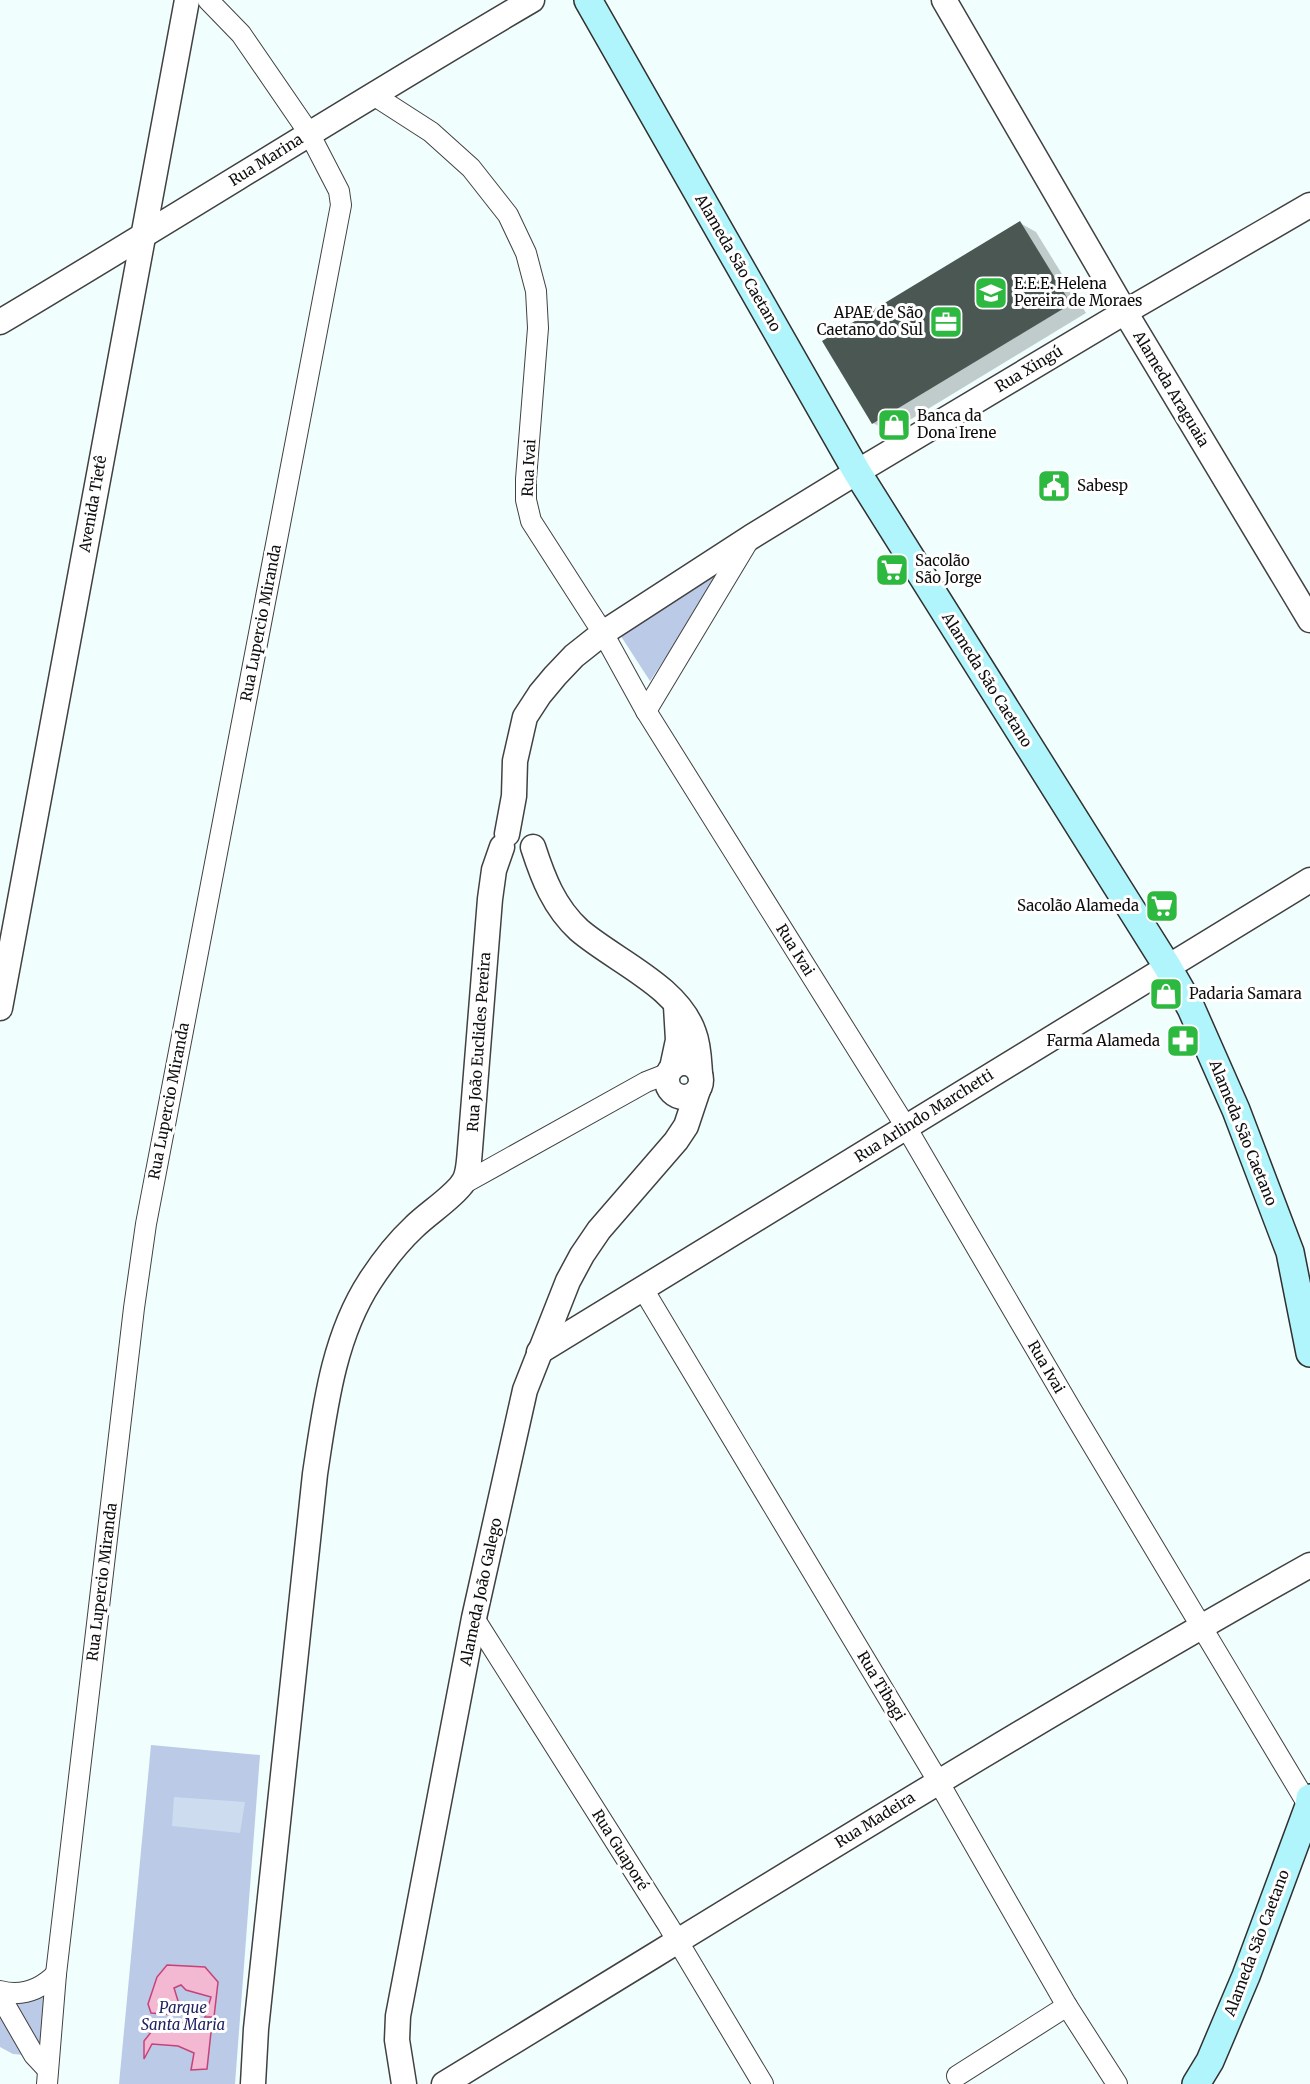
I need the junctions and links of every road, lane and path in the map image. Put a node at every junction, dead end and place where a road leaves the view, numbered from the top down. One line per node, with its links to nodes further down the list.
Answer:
1 (187, 0): 9 (street, Avenida Tietê)
2 (208, 0): 7 (street, Rua Lupercio Miranda)
3 (532, 0): 6 (street, Rua Marina)
4 (588, 0): 12 (main road, Alameda São Caetano)
5 (944, 0): 10 (street, Alameda Araguaia)
6 (372, 94): 7 (street, Rua Marina); 15 (street, Rua Ivai)
7 (309, 133): 9 (street, Rua Marina); 36 (street, Rua Lupercio Miranda)
8 (1310, 204): 10 (street, Rua Xingú)
9 (143, 237): 11 (street, Rua Marina); 21 (street, Avenida Tietê)
10 (1125, 312): 12 (street, Rua Xingú); 14 (street, Alameda Araguaia)
11 (0, 322)
12 (857, 472): 13 (street, Rua Xingú); 19 (main road, Alameda São Caetano)
13 (751, 537): 15 (street, Rua Xingú); 16 (street, Rua Xingú)
14 (1310, 620)
15 (603, 633): 16 (street, Rua Ivai); 17 (street)
16 (646, 711): 24 (street, Rua Ivai)
17 (517, 847): 20 (street, Alameda João Galego); 26 (street, Rua João Euclides Pereira)
18 (1310, 880): 19 (street, Rua Arlindo Marchetti)
19 (1167, 966): 24 (street, Rua Arlindo Marchetti); 29 (main road, Alameda São Caetano)
20 (676, 1004): 22 (street); 23 (street, Alameda João Galego)
21 (0, 1008)
22 (671, 1080): 23 (street); 25 (street); 26 (street)
23 (699, 1082): 25 (street, Alameda João Galego)
24 (906, 1127): 27 (street, Rua Arlindo Marchetti); 32 (street, Rua Ivai)
25 (676, 1141): 28 (street, Alameda João Galego)
26 (463, 1184): 42 (street)
27 (643, 1289): 28 (street, Rua Arlindo Marchetti); 33 (street, Rua Tibagi)
28 (538, 1352): 31 (street, Alameda João Galego)
29 (1310, 1353)
30 (1310, 1565): 32 (street, Rua Madeira)
31 (474, 1618): 35 (street, Rua Guaporé); 43 (street, Alameda João Galego)
32 (1202, 1626): 33 (street, Rua Madeira); 34 (street, Rua Ivai)
33 (938, 1781): 35 (street, Rua Madeira); 39 (street, Rua Tibagi)
34 (1310, 1804): 47 (main road, Alameda São Caetano)
35 (678, 1942): 44 (street, Rua Madeira); 45 (street, Rua Guaporé)
36 (56, 1974): 37 (street); 41 (street, Rua Lupercio Miranda)
37 (0, 1991)
38 (0, 1996): 41 (street)
39 (1067, 2006): 40 (street); 46 (street, Rua Tibagi)
40 (957, 2076)
41 (48, 2077)
42 (253, 2084)
43 (404, 2084)
44 (444, 2084)
45 (763, 2084)
46 (1117, 2084)
47 (1196, 2084)

